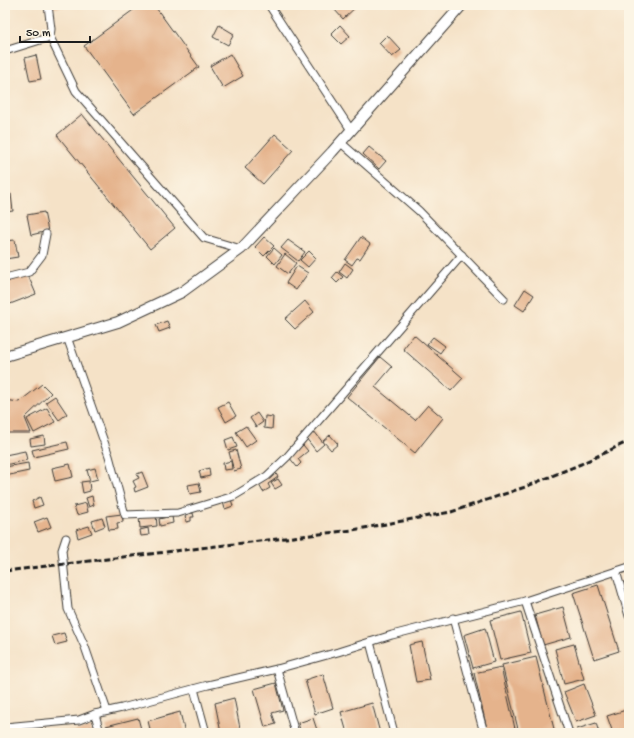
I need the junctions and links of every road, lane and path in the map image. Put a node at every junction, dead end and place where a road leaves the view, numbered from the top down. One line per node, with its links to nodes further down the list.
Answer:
1 (48, 5): 4 (street)
2 (269, 5): 6 (street)
3 (462, 5): 6 (street)
4 (50, 37): 5 (street); 9 (street)
5 (5, 51)
6 (351, 130): 7 (street)
7 (340, 142): 9 (street); 10 (street)
8 (46, 234): 11 (street)
9 (242, 249): 13 (street)
10 (462, 255): 12 (street); 13 (street)
11 (5, 278)
12 (504, 299)
13 (67, 337): 14 (street)
14 (5, 356)
15 (66, 538): 24 (street)
16 (629, 568): 17 (street)
17 (616, 571): 18 (street); 19 (street)
18 (525, 601): 20 (street); 33 (street)
19 (629, 616)
20 (453, 618): 21 (street); 32 (street)
21 (370, 642): 22 (street); 31 (street)
22 (277, 669): 23 (street); 30 (street)
23 (194, 689): 24 (street); 29 (street)
24 (108, 711): 25 (street)
25 (96, 714): 27 (street); 28 (street)
26 (5, 727): 27 (street)
27 (25, 729)
28 (100, 733)
29 (206, 733)
30 (295, 733)
31 (394, 733)
32 (484, 733)
33 (569, 733)

